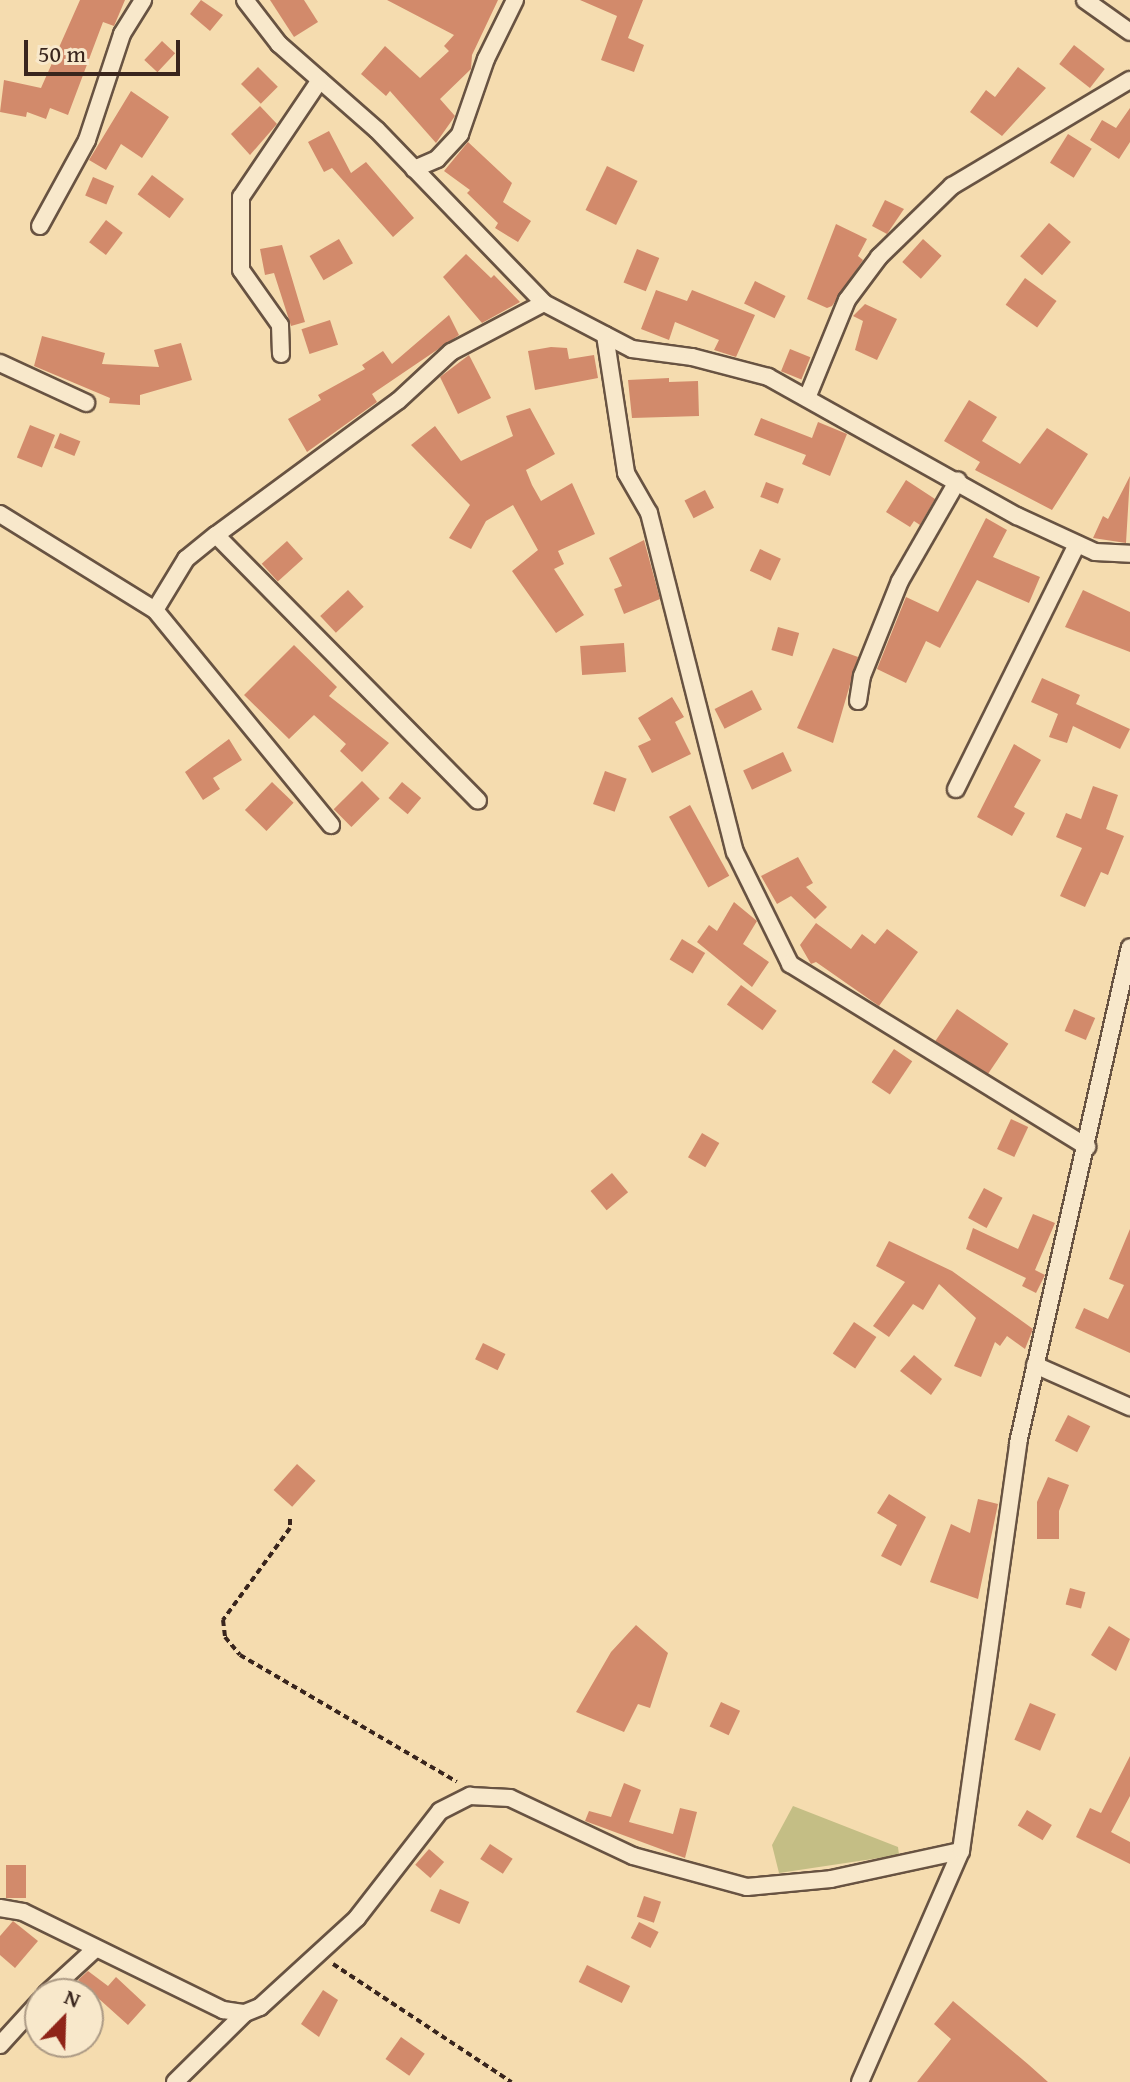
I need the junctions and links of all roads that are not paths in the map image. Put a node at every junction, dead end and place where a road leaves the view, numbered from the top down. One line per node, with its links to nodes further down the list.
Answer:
1 (143, 0): 9 (street)
2 (245, 0): 6 (street)
3 (515, 0): 8 (street)
4 (1085, 0): 5 (street)
5 (1130, 32)
6 (320, 80): 8 (street); 12 (street)
7 (1130, 80): 14 (street)
8 (414, 169): 10 (street)
9 (40, 226)
10 (544, 303): 11 (street); 18 (street)
11 (605, 335): 14 (street); 27 (street)
12 (281, 354)
13 (0, 363): 15 (street)
14 (807, 398): 16 (street)
15 (86, 403)
16 (958, 480): 19 (street); 22 (street)
17 (0, 514): 21 (street)
18 (216, 535): 21 (street); 24 (street)
19 (1077, 544): 20 (street); 23 (street)
20 (1130, 554)
21 (155, 610): 25 (street)
22 (858, 701)
23 (956, 789)
24 (478, 801)
25 (331, 825)
26 (1130, 947): 27 (street)
27 (1087, 1147): 28 (street)
28 (1035, 1365): 29 (street); 30 (street)
29 (1130, 1407)
30 (961, 1851): 34 (street); 38 (street)
31 (0, 1908): 32 (street)
32 (94, 1950): 33 (street); 34 (street)
33 (63, 1978)
34 (245, 2013): 37 (street)
35 (24, 2019): 36 (street)
36 (0, 2045)
37 (175, 2082)
38 (860, 2082)

